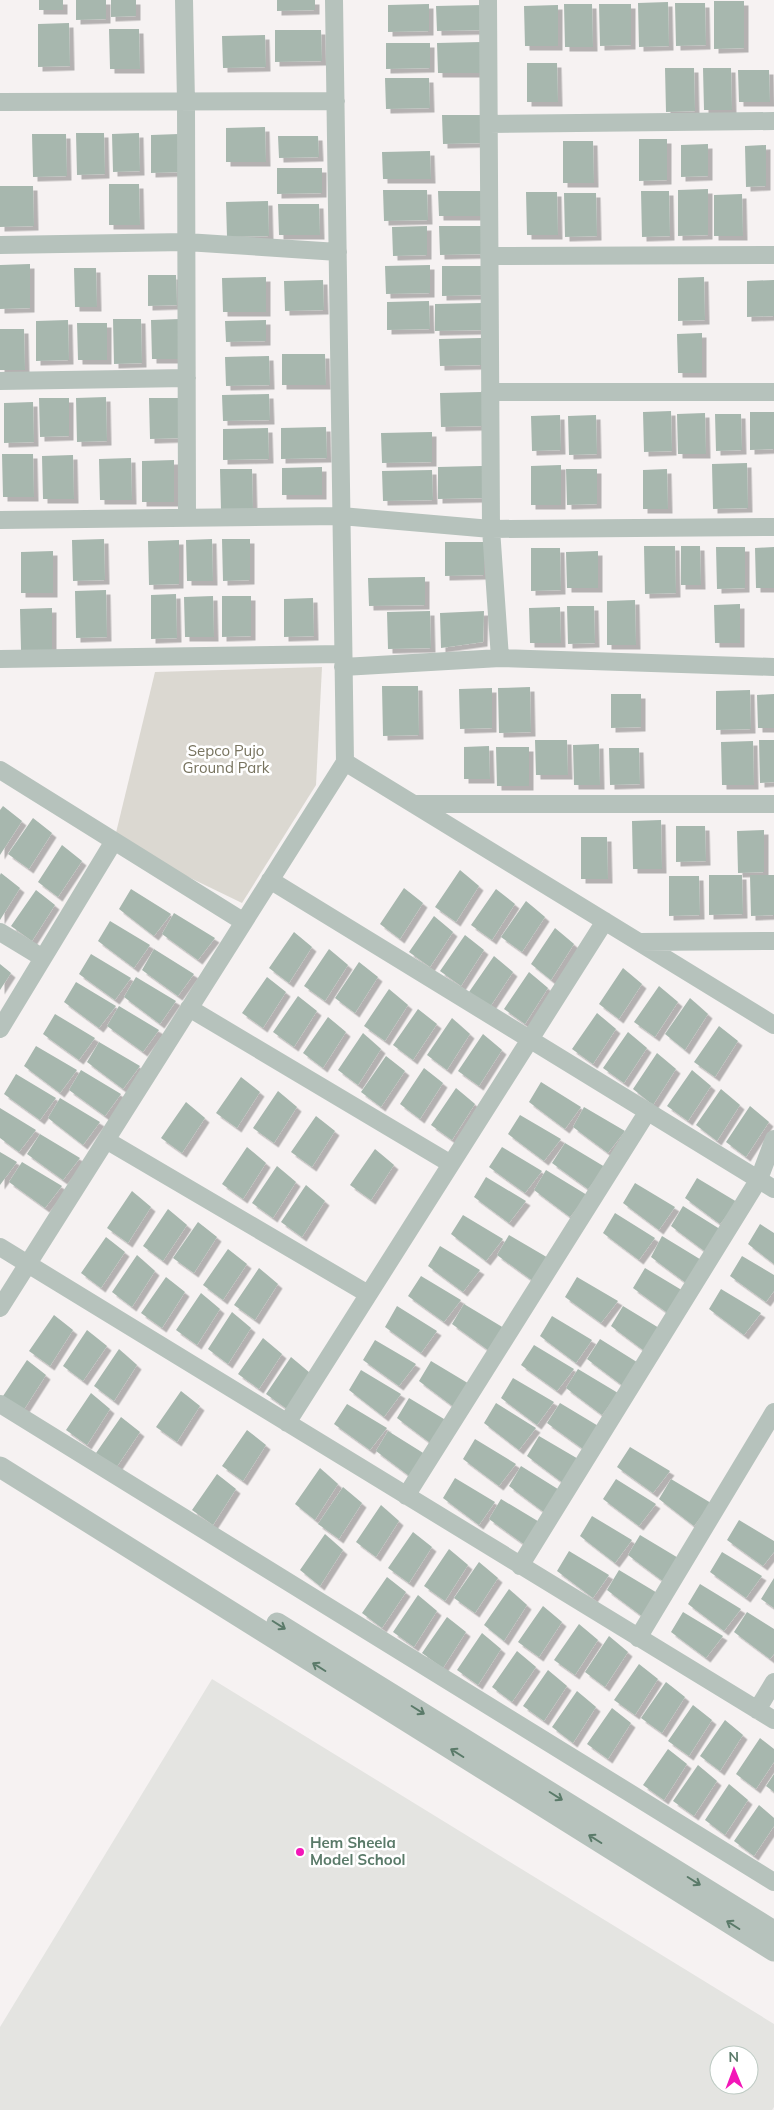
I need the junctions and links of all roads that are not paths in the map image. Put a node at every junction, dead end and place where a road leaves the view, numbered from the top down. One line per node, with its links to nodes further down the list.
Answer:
1 (184, 0): 6 (street)
2 (334, 0): 4 (street)
3 (488, 0): 8 (street)
4 (336, 101): 6 (street); 11 (street)
5 (0, 102): 6 (street)
6 (186, 102): 9 (street)
7 (774, 120): 8 (street)
8 (489, 124): 13 (street)
9 (186, 242): 10 (street); 11 (street); 14 (street)
10 (0, 245)
11 (338, 252): 18 (street)
12 (774, 255): 13 (street)
13 (489, 256): 16 (street)
14 (187, 378): 15 (street); 19 (street)
15 (0, 381)
16 (490, 392): 17 (street); 22 (street)
17 (774, 392)
18 (341, 516): 19 (street); 22 (street); 25 (street)
19 (187, 518): 20 (street)
20 (0, 520)
21 (774, 527): 22 (street)
22 (491, 529): 23 (street)
23 (500, 658): 25 (street); 26 (street)
24 (0, 659): 25 (street)
25 (343, 660): 27 (street)
26 (774, 667)
27 (344, 762): 29 (street); 32 (street)
28 (0, 770): 31 (street)
29 (413, 804): 30 (street); 33 (street)
30 (774, 804)
31 (114, 841): 34 (street); 38 (street)
32 (270, 880): 34 (street); 42 (street)
33 (605, 921): 37 (street); 42 (street)
34 (244, 922): 39 (street)
35 (0, 932): 38 (street)
36 (774, 941): 37 (street)
37 (639, 942): 40 (street)
38 (43, 958): 41 (street)
39 (189, 1008): 45 (street); 46 (street)
40 (774, 1025)
41 (0, 1028)
42 (530, 1039): 43 (street); 46 (street)
43 (648, 1111): 47 (street); 58 (street)
44 (774, 1139): 47 (street)
45 (106, 1140): 50 (street); 51 (street)
46 (451, 1164): 51 (street)
47 (759, 1179): 48 (street); 59 (street)
48 (774, 1189)
49 (0, 1247): 50 (street)
50 (28, 1264): 52 (street); 55 (street)
51 (368, 1294): 55 (street)
52 (0, 1308)
53 (0, 1404): 64 (street)
54 (774, 1412): 60 (street)
55 (287, 1423): 58 (street)
56 (0, 1452): 65 (street, one-way to 65)
57 (0, 1468): 65 (street, one-way to 57)
58 (406, 1496): 59 (street)
59 (520, 1566): 60 (street)
60 (638, 1638): 62 (street)
61 (774, 1682): 62 (street)
62 (757, 1710): 63 (street)
63 (774, 1720)
64 (774, 1882)
65 (771, 1940)

